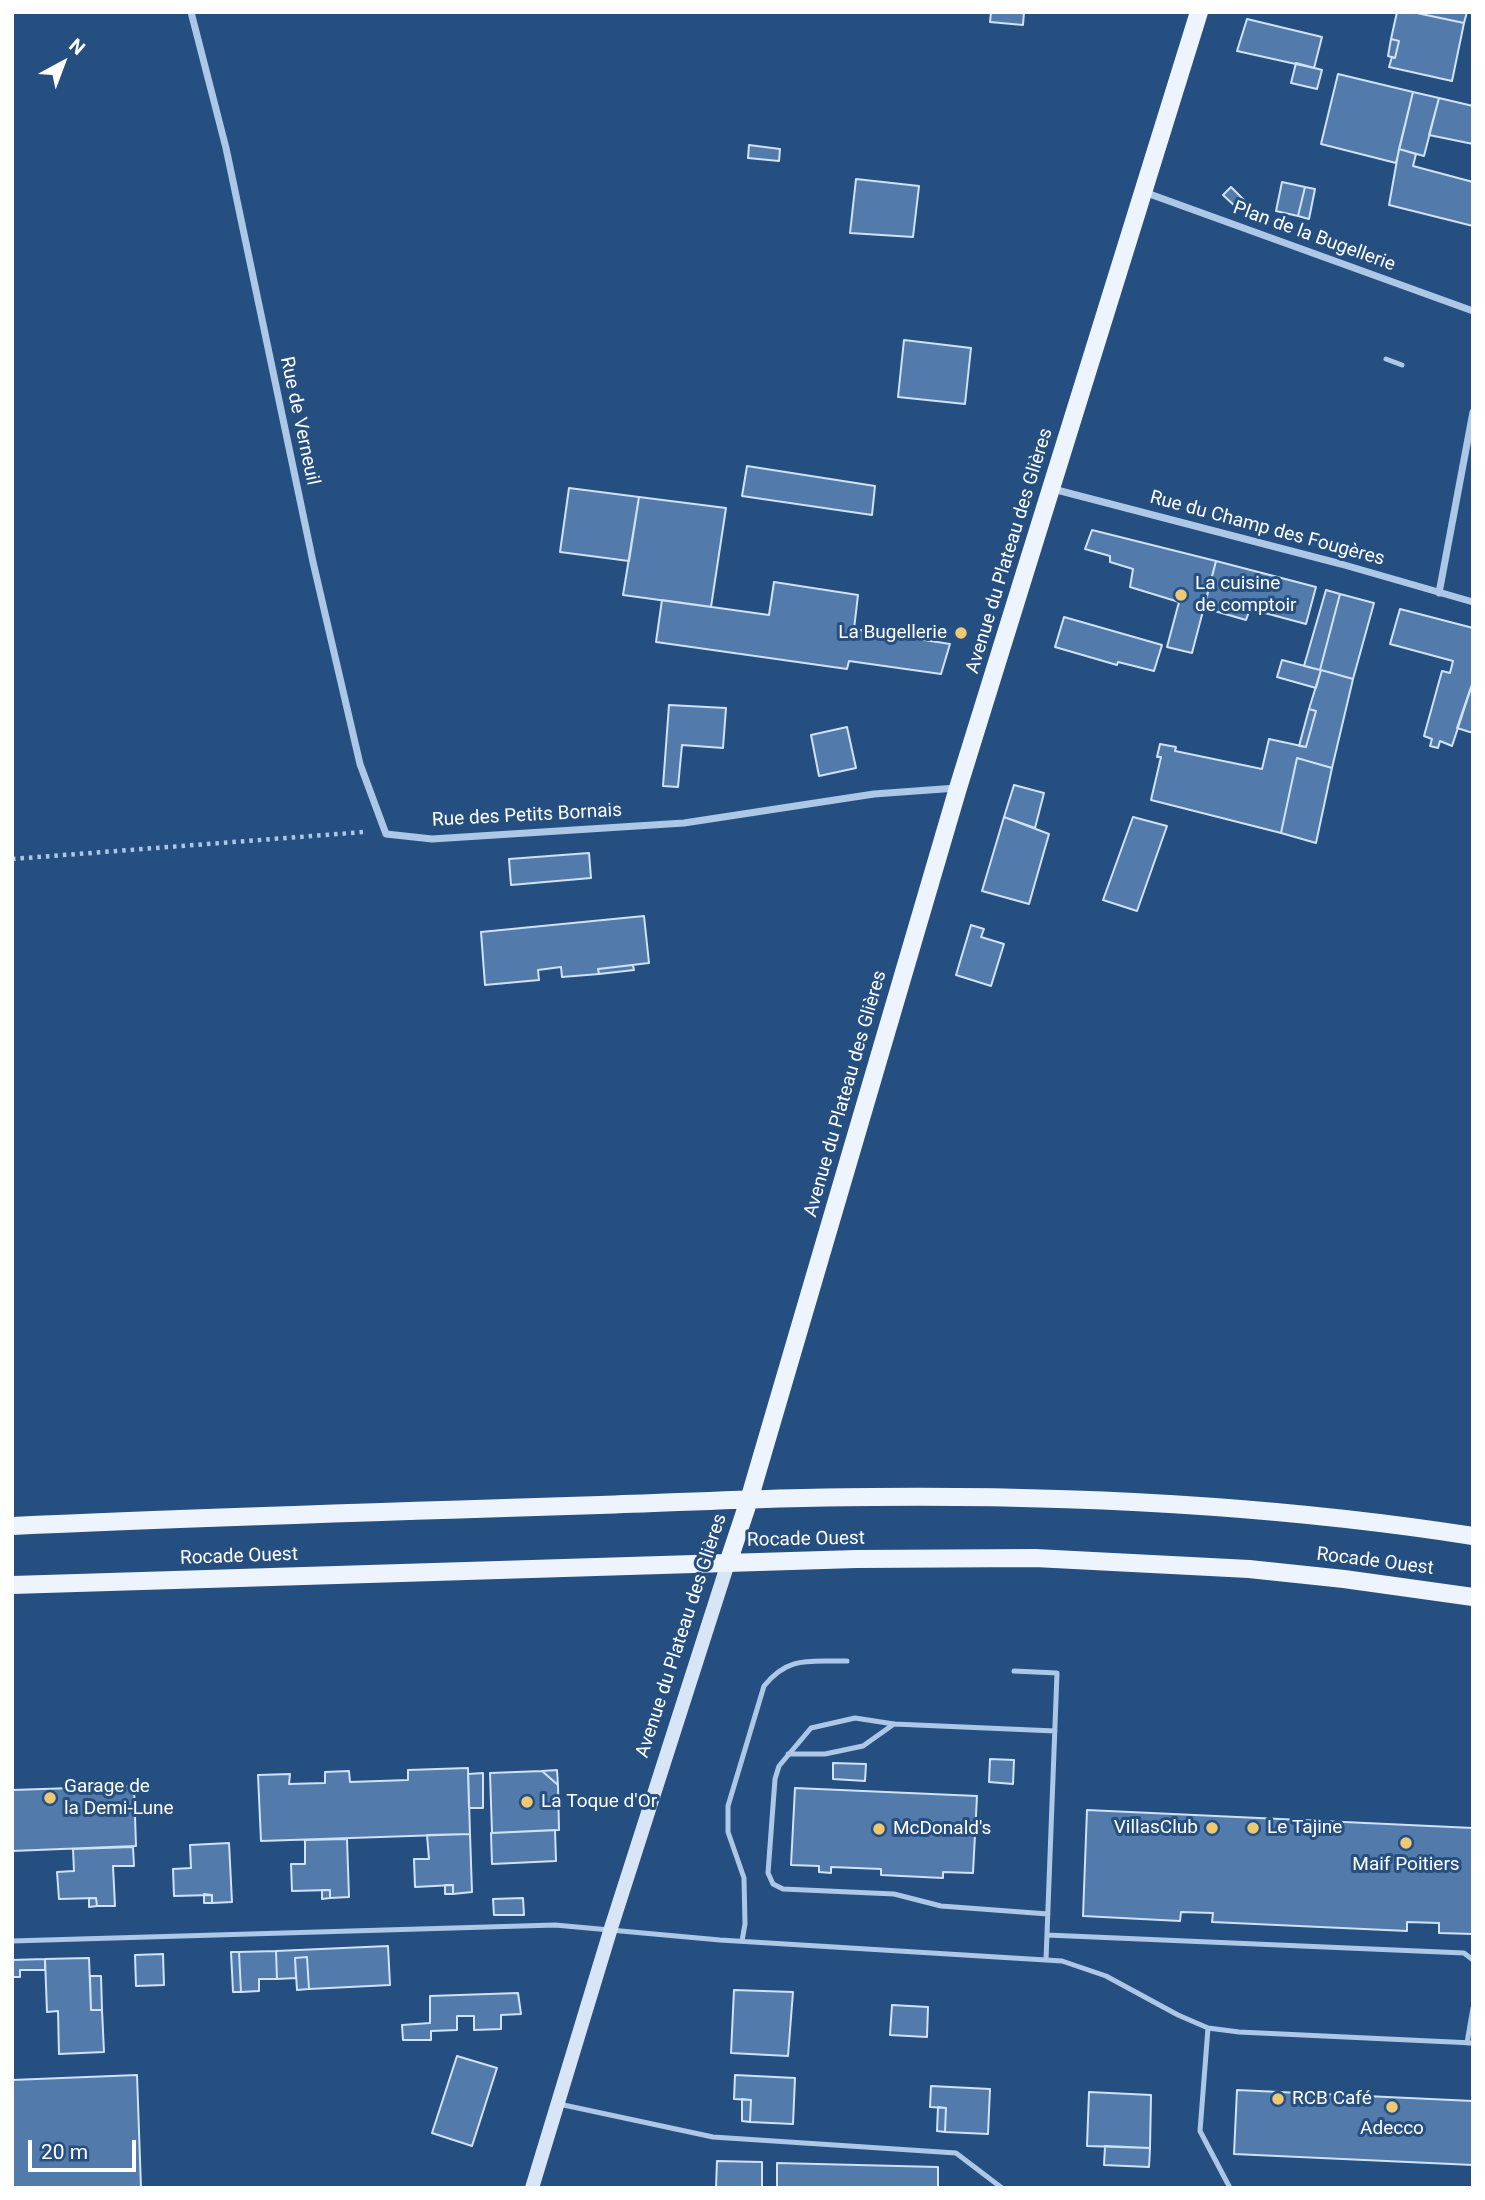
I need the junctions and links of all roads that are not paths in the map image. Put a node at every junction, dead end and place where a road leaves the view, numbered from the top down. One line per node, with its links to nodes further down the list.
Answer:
1 (191, 12): 12 (street, Rue de Verneuil)
2 (1199, 12): 3 (main road, Avenue du Plateau des Glières)
3 (1144, 192): 4 (street, Plan de la Bugellerie); 8 (main road, Avenue du Plateau des Glières)
4 (1473, 311)
5 (1386, 359): 6 (lane)
6 (1402, 365)
7 (1473, 412): 9 (street)
8 (1052, 489): 9 (street, Rue du Champ des Fougères); 11 (main road, Avenue du Plateau des Glières)
9 (1439, 593): 10 (street, Rue du Champ des Fougères)
10 (1473, 602)
11 (958, 788): 12 (street, Rue des Petits Bornais); 13 (main road, Avenue du Plateau des Glières)
12 (386, 834)
13 (749, 1500): 14 (main road); 15 (main road); 16 (main road, Avenue du Plateau des Glières)
14 (12, 1525)
15 (1473, 1536)
16 (728, 1563): 17 (main road, Rocade Ouest); 18 (main road, Rocade Ouest); 25 (main road, Avenue du Plateau des Glières)
17 (12, 1585)
18 (1473, 1597)
19 (847, 1661): 28 (lane)
20 (1014, 1671): 22 (lane)
21 (894, 1724): 22 (lane); 23 (lane); 23 (lane)
22 (1055, 1731): 24 (lane)
23 (788, 1754): 24 (lane)
24 (1048, 1914): 26 (lane)
25 (611, 1928): 27 (lane); 28 (lane); 34 (main road, Avenue du Plateau des Glières)
26 (1047, 1935): 29 (lane); 30 (lane)
27 (12, 1941)
28 (742, 1941): 29 (lane)
29 (1046, 1960): 32 (lane)
30 (1473, 1960)
31 (1473, 2008): 33 (lane)
32 (1208, 2028): 33 (lane); 37 (lane)
33 (1470, 2043)
34 (558, 2103): 35 (main road, Avenue du Plateau des Glières); 36 (lane)
35 (532, 2188)
36 (1002, 2188)
37 (1230, 2188)

